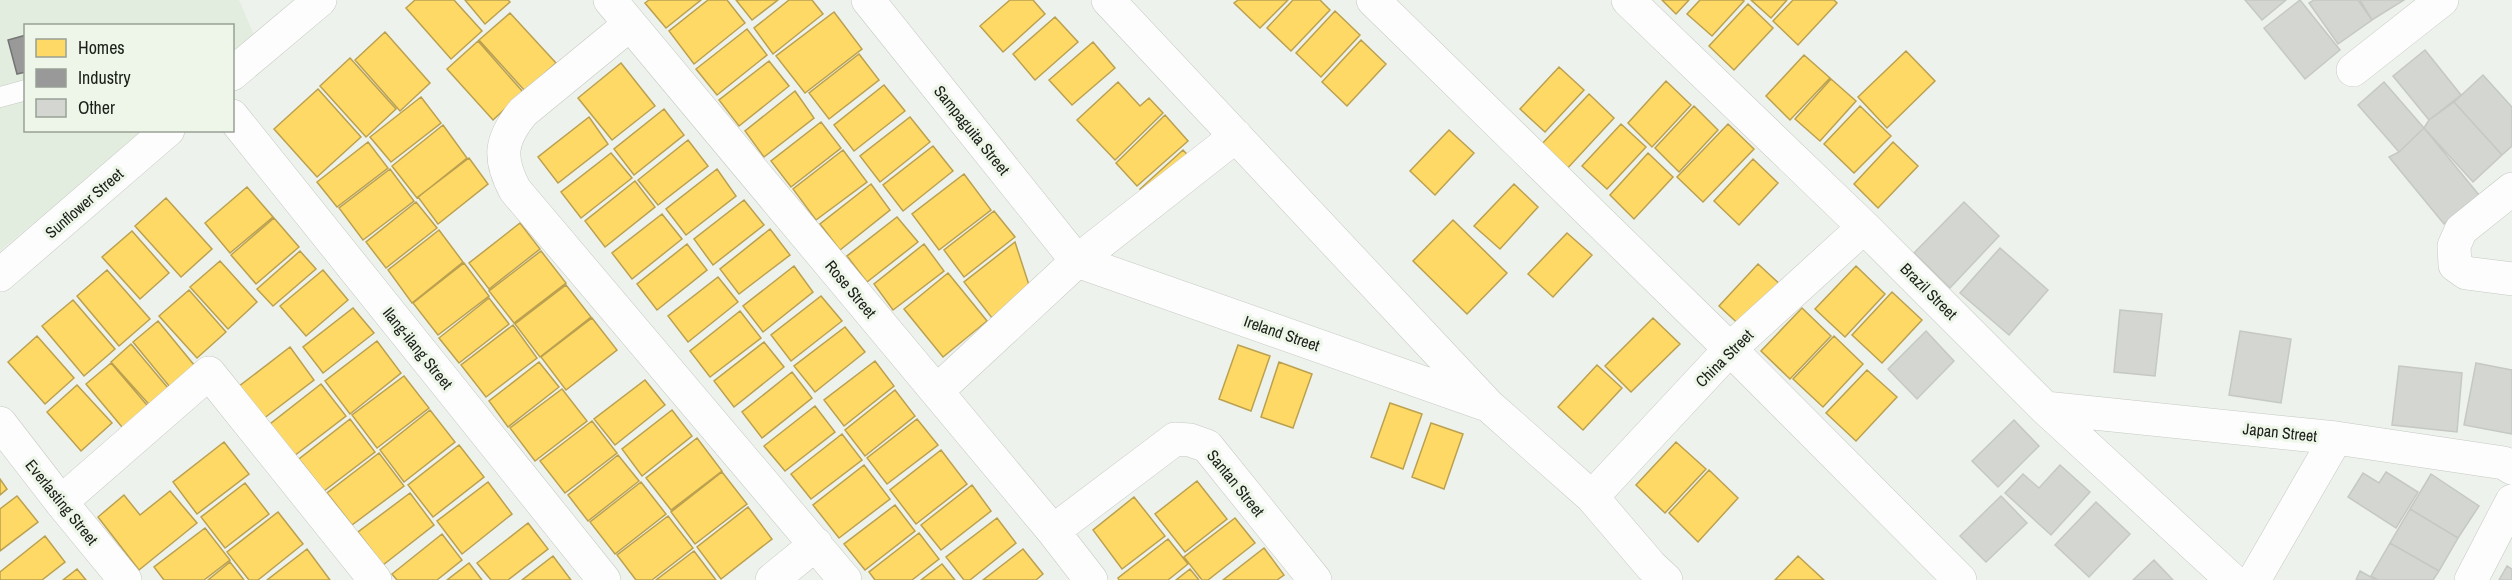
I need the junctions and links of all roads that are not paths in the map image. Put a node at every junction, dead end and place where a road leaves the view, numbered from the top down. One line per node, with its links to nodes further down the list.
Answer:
1 (320, 0): 9 (street)
2 (868, 0): 17 (street, Sampaguita Street)
3 (1108, 0): 14 (street)
4 (1373, 0): 20 (street)
5 (1628, 0): 16 (street, Brazil Street)
6 (2442, 0): 8 (street)
7 (620, 13): 21 (street, Rose Street); 31 (street)
8 (2353, 70)
9 (234, 72)
10 (24, 91): 11 (lane)
11 (0, 97)
12 (234, 118): 35 (street, Ilang-ilang Street)
13 (166, 132): 18 (street, Sunflower Street)
14 (1236, 136): 17 (street); 22 (street)
15 (2512, 189): 19 (street)
16 (1864, 227): 20 (street, China Street); 23 (street, Brazil Street)
17 (1077, 261): 21 (street); 22 (street, Ireland Street)
18 (0, 275)
19 (2512, 279)
20 (1730, 349): 27 (street, China Street); 40 (street)
21 (937, 391): 30 (street, Rose Street)
22 (1488, 405): 27 (street)
23 (2045, 408): 25 (street, Japan Street); 41 (street, Brazil Street)
24 (0, 423): 29 (street, Everlasting Street)
25 (2336, 438): 26 (street, Japan Street); 42 (street)
26 (2512, 468)
27 (1592, 497): 32 (street)
28 (2512, 501): 43 (street)
29 (61, 502): 33 (street, Everlasting Street); 34 (street)
30 (1053, 531): 38 (street, Rose Street); 39 (street, Santan Street)
31 (816, 544): 36 (street); 37 (street)
32 (1656, 575)
33 (125, 580)
34 (375, 580)
35 (604, 580)
36 (772, 580)
37 (846, 580)
38 (1091, 580)
39 (1315, 580)
40 (1960, 580)
41 (2232, 580)
42 (2254, 580)
43 (2471, 580)

